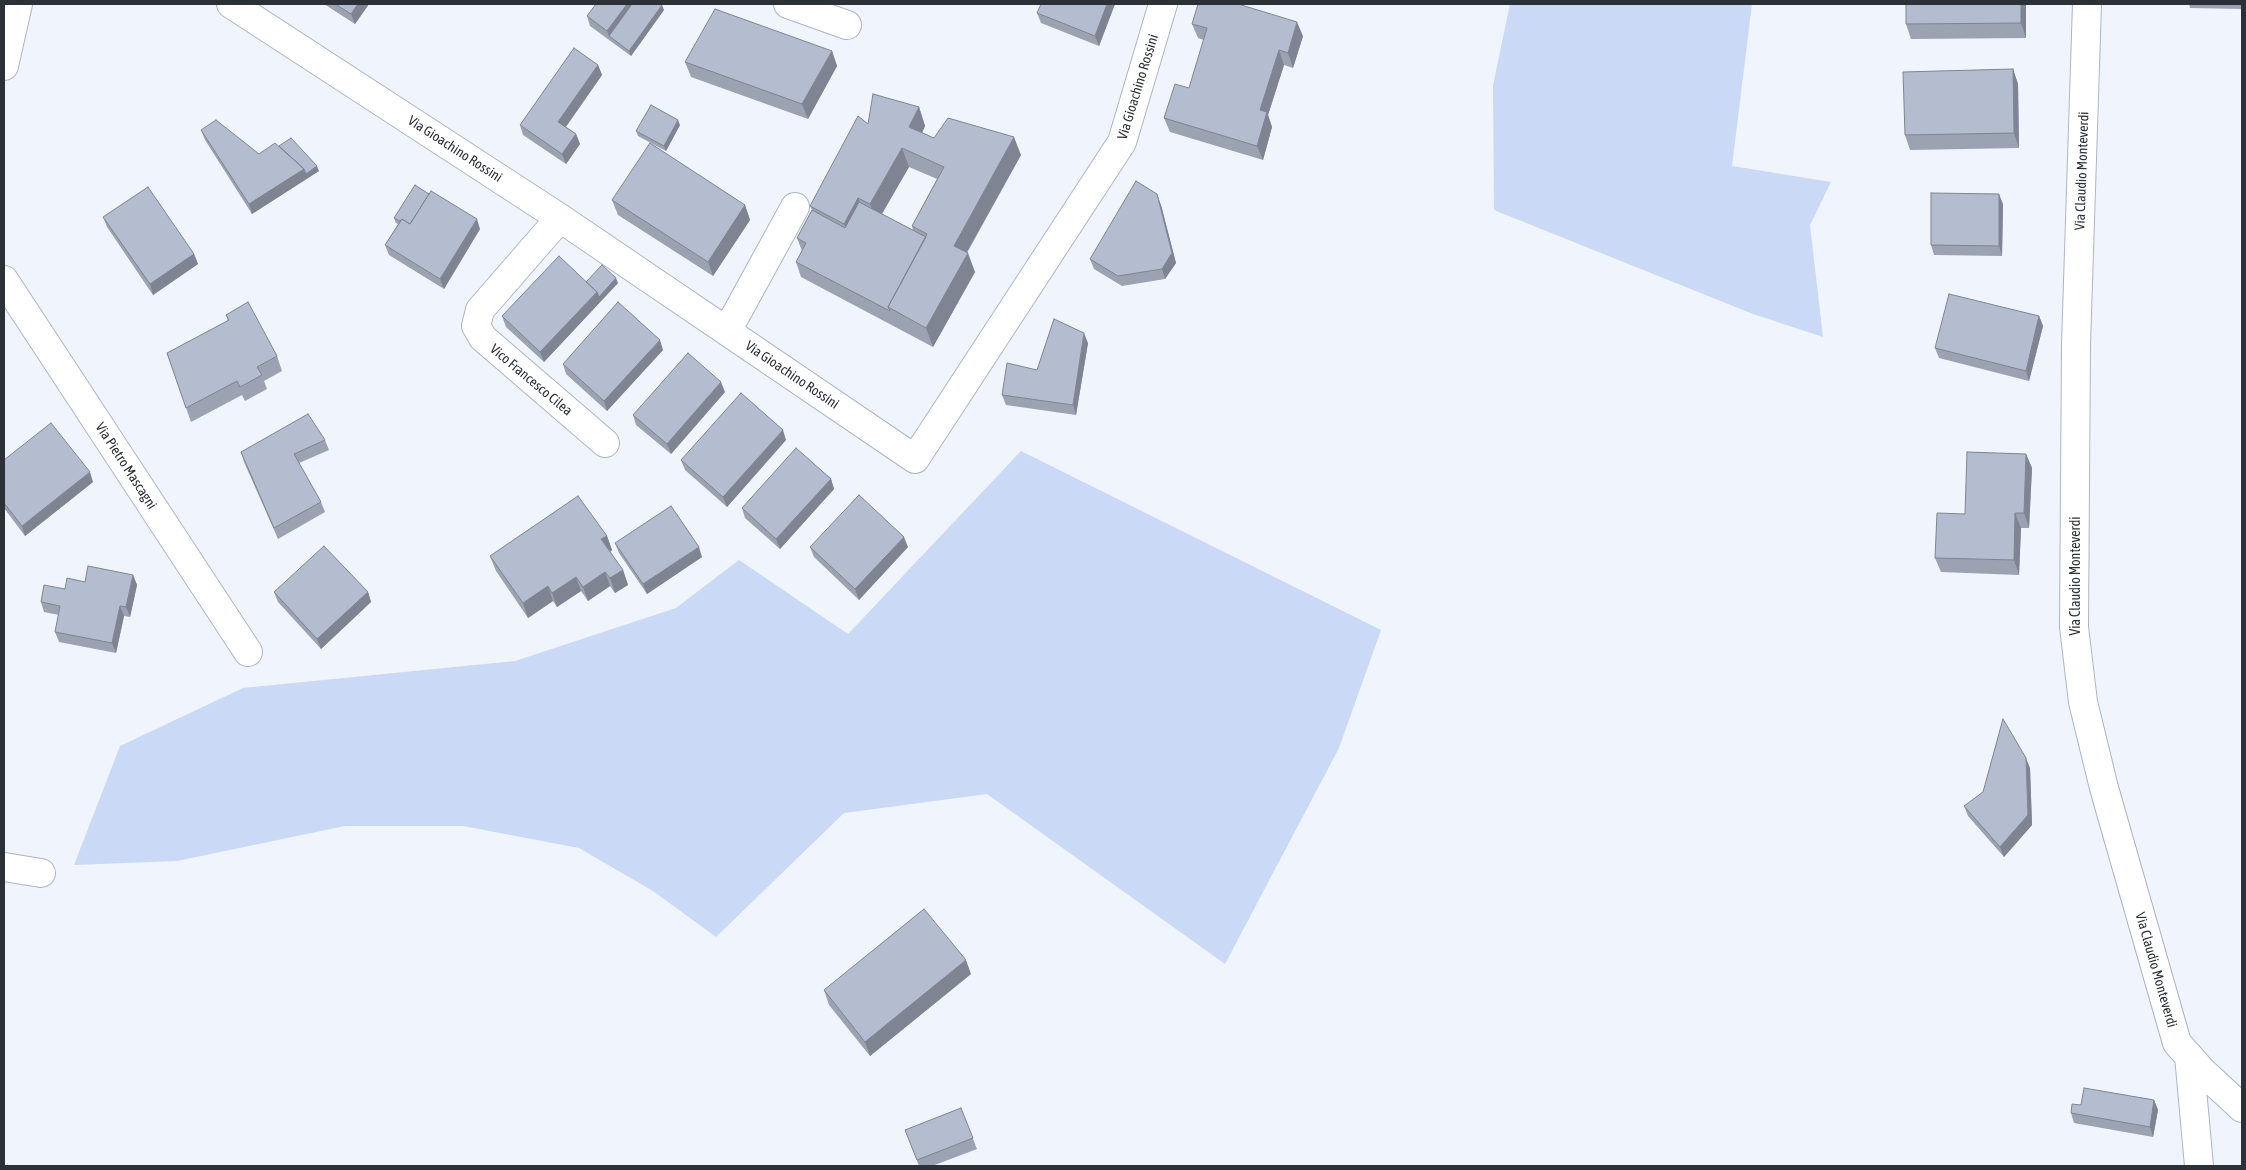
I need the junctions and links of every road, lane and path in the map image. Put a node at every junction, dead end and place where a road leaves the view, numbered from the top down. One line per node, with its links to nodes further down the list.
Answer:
1 (18, 4): 7 (street)
2 (231, 4): 9 (street, Via Gioachino Rossini)
3 (788, 4): 6 (street)
4 (1163, 4): 11 (street, Via Gioachino Rossini)
5 (2087, 4): 16 (street, Via Claudio Monteverdi)
6 (847, 25)
7 (4, 66)
8 (795, 208): 11 (street)
9 (560, 218): 11 (street, Via Gioachino Rossini); 12 (street, Vico Francesco Cilea)
10 (4, 280): 13 (street, Via Pietro Mascagni)
11 (727, 331)
12 (605, 443)
13 (248, 652)
14 (4, 867): 15 (street)
15 (42, 872)
16 (2189, 1056): 17 (street, Via Claudio Monteverdi); 18 (street)
17 (2242, 1108)
18 (2199, 1166)

